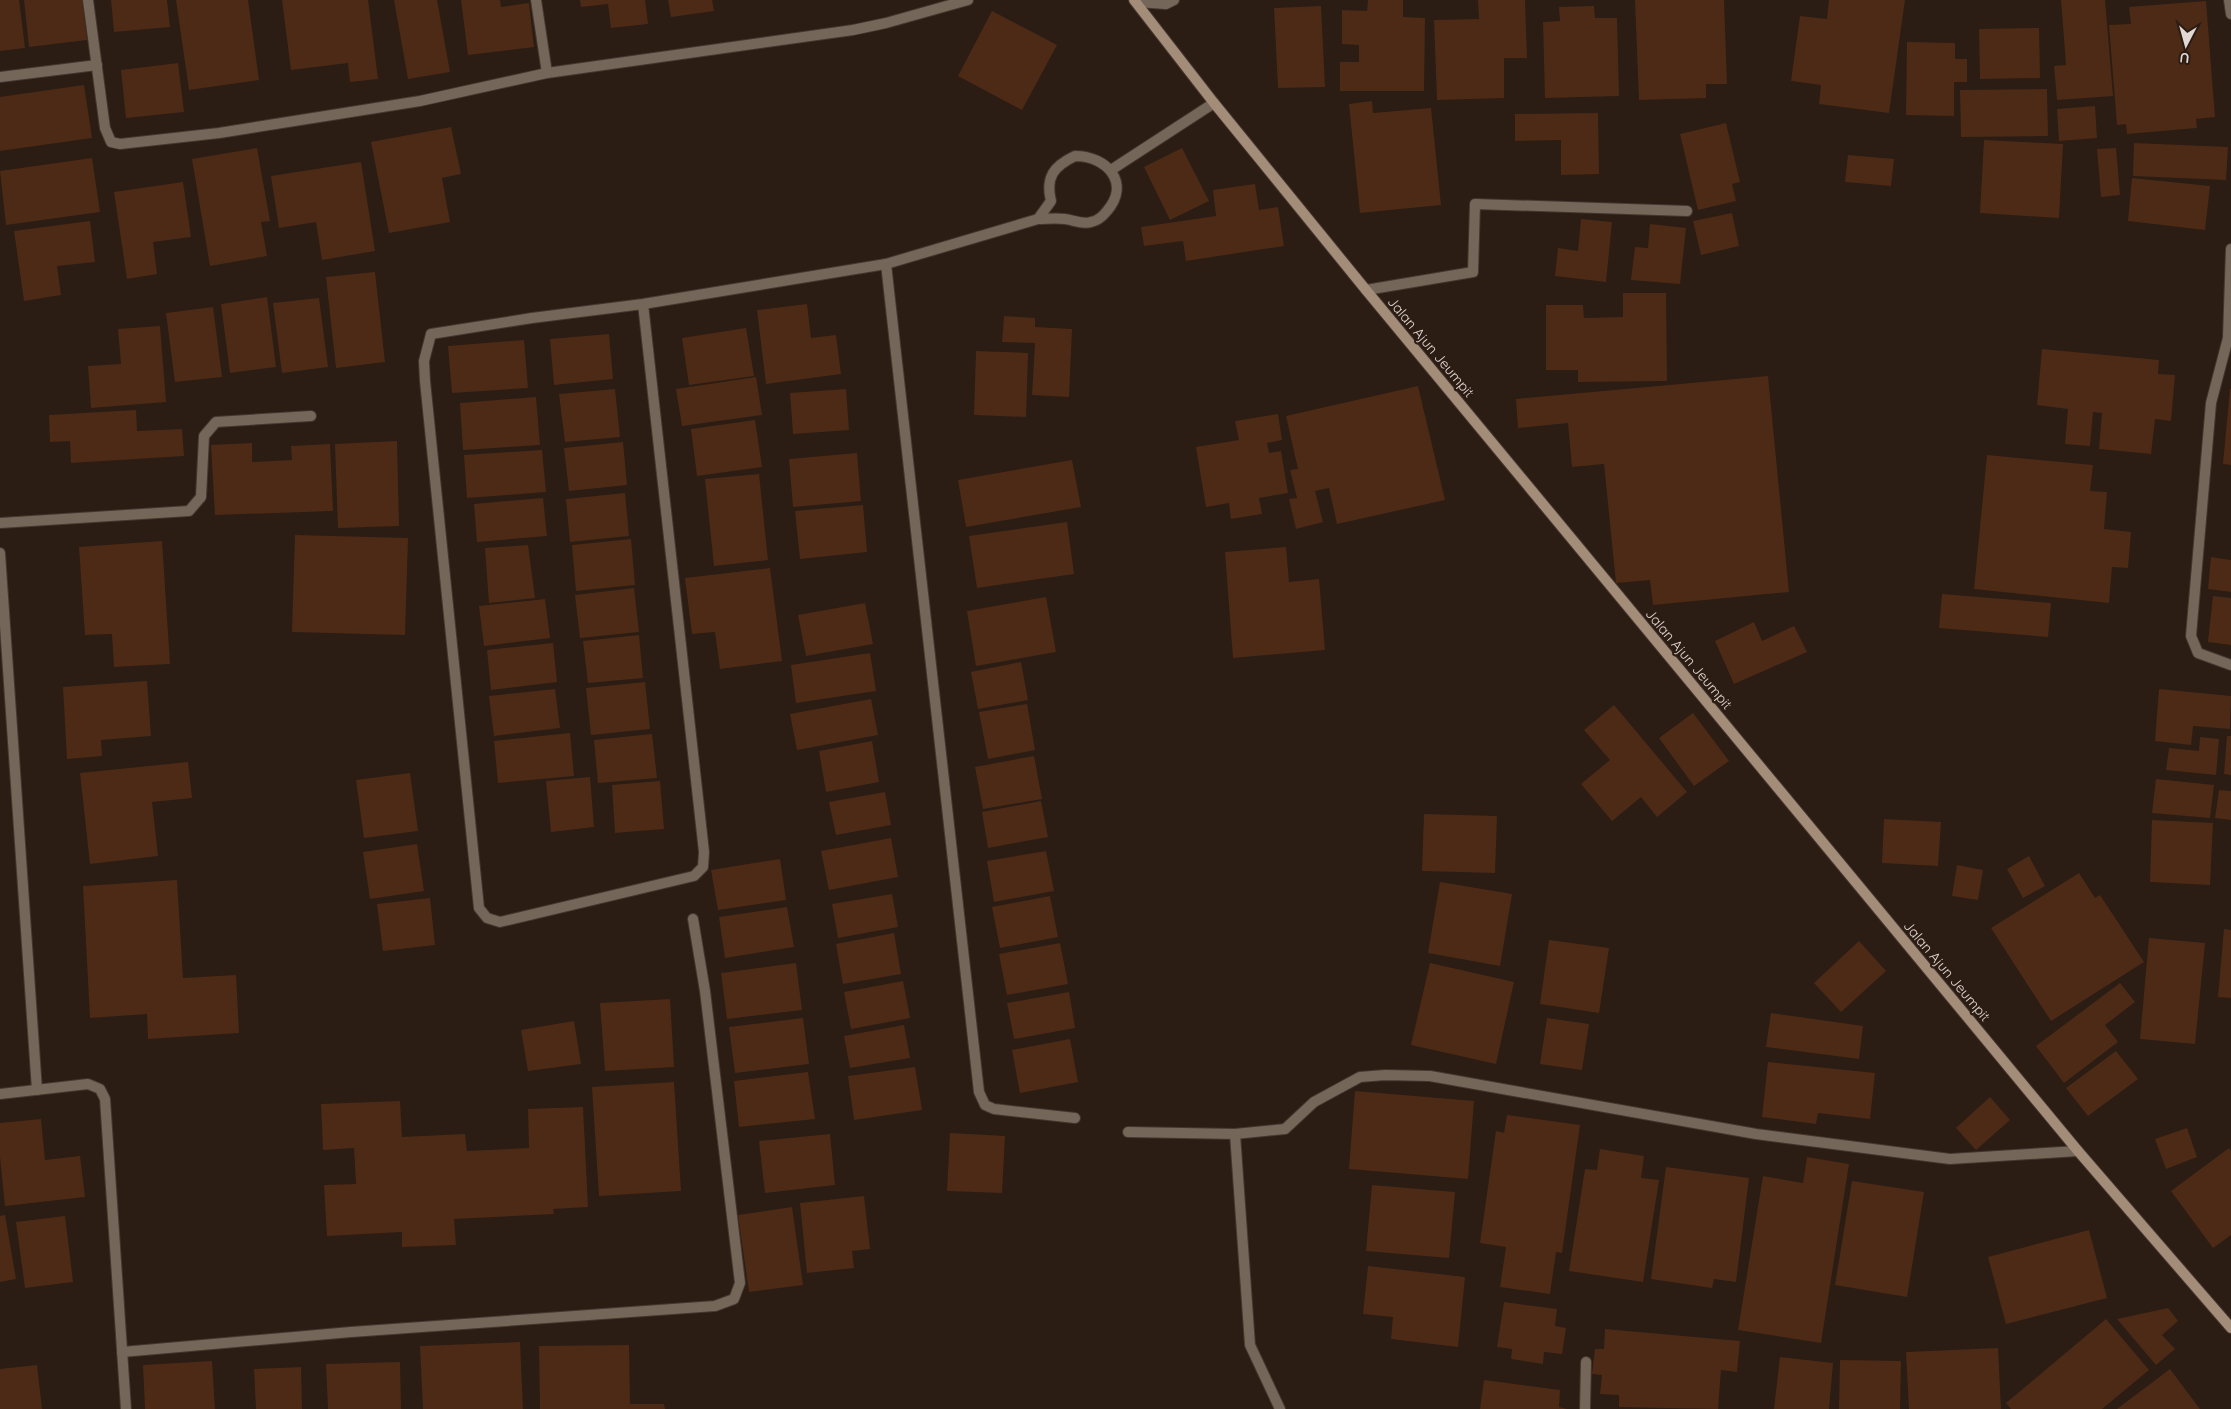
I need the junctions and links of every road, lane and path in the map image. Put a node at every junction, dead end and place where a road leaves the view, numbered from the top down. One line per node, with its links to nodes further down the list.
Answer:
1 (88, 0): 8 (street)
2 (536, 0): 9 (street)
3 (968, 0): 9 (street)
4 (2229, 0): 7 (street)
5 (1136, 1): 6 (street); 11 (street, Jalan Ajun Jeumpit)
6 (1170, 2)
7 (2231, 14)
8 (97, 64): 9 (street); 10 (street)
9 (547, 74)
10 (0, 77)
11 (1214, 103): 12 (street); 17 (street, Jalan Ajun Jeumpit)
12 (1111, 170): 14 (street); 14 (street)
13 (1687, 211): 17 (street)
14 (1038, 219): 16 (street)
15 (2231, 249): 19 (street)
16 (886, 264): 18 (street); 27 (street)
17 (1366, 290): 30 (street, Jalan Ajun Jeumpit)
18 (643, 304): 18 (street)
19 (2230, 338): 23 (street)
20 (311, 416): 21 (street)
21 (0, 523)
22 (0, 553): 25 (street)
23 (2231, 666)
24 (693, 919): 32 (street)
25 (37, 1090): 26 (street); 32 (street)
26 (0, 1094)
27 (1075, 1118)
28 (1128, 1132): 29 (street)
29 (1235, 1134): 30 (street); 35 (street)
30 (2078, 1151): 31 (street, Jalan Ajun Jeumpit)
31 (2231, 1328)
32 (122, 1352): 34 (street)
33 (1586, 1362): 36 (street)
34 (126, 1409)
35 (1280, 1409)
36 (1585, 1409)

